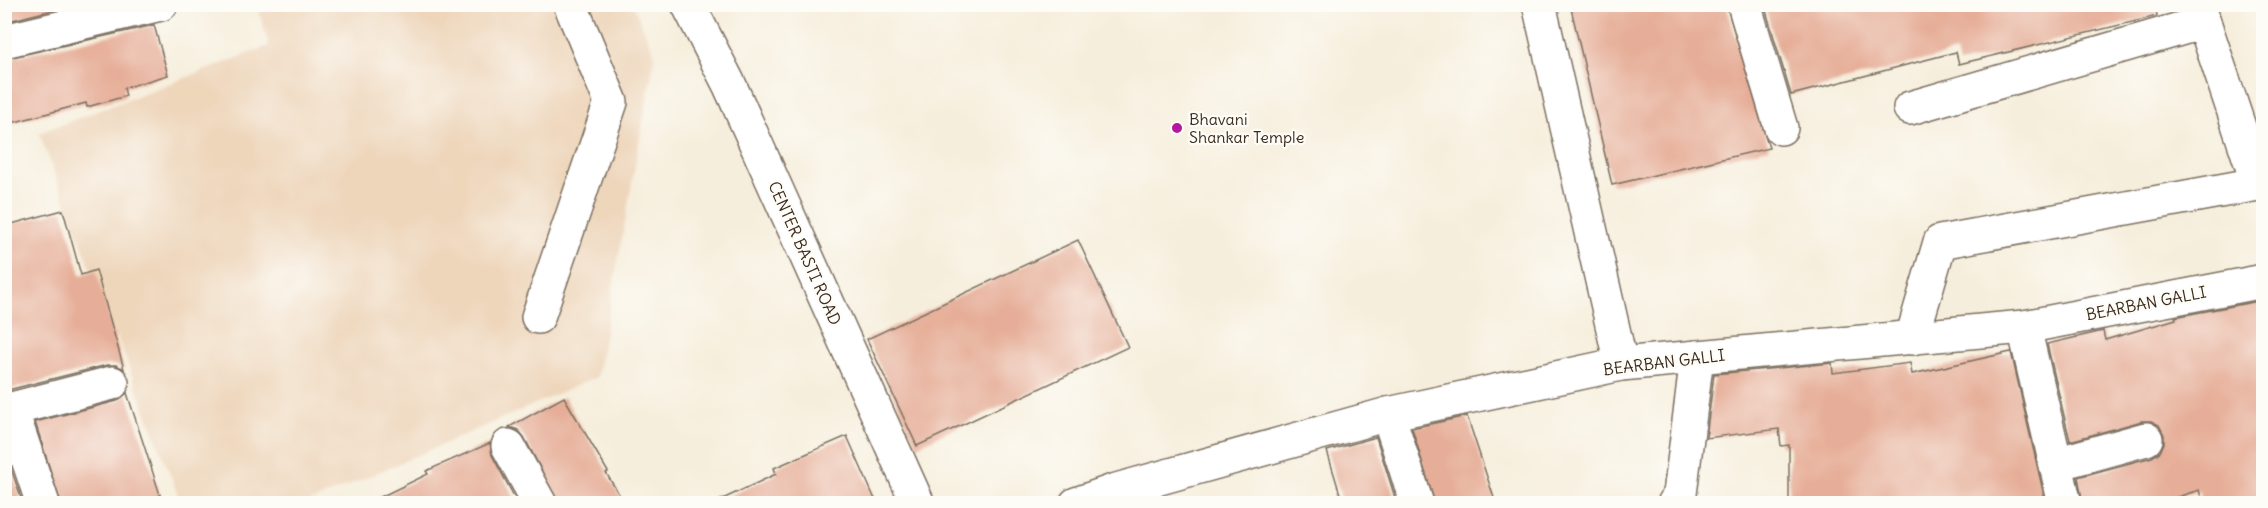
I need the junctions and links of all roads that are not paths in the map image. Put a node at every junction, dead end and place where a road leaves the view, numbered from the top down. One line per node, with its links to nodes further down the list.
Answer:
1 (161, 4): 7 (street)
2 (570, 4): 11 (street)
3 (688, 4): 25 (street, CENTER BASTI ROAD)
4 (1539, 4): 15 (street)
5 (1744, 4): 9 (street)
6 (2201, 13): 8 (street); 13 (street)
7 (4, 41)
8 (1910, 108)
9 (1781, 128)
10 (2264, 281): 12 (street, BEARBAN GALLI)
11 (538, 317)
12 (2024, 327): 13 (street, BEARBAN GALLI); 21 (street)
13 (1912, 338): 14 (street, BEARBAN GALLI)
14 (1697, 357): 15 (street, BEARBAN GALLI); 22 (street)
15 (1621, 364): 18 (street, BEARBAN GALLI)
16 (112, 383): 17 (street)
17 (8, 410): 23 (street)
18 (1388, 414): 26 (street, BEARBAN GALLI); 27 (street)
19 (2146, 439): 21 (street)
20 (508, 446): 24 (street)
21 (2056, 464): 28 (street)
22 (1680, 500)
23 (43, 504)
24 (540, 504)
25 (918, 504)
26 (1076, 504)
27 (1417, 504)
28 (2065, 504)

